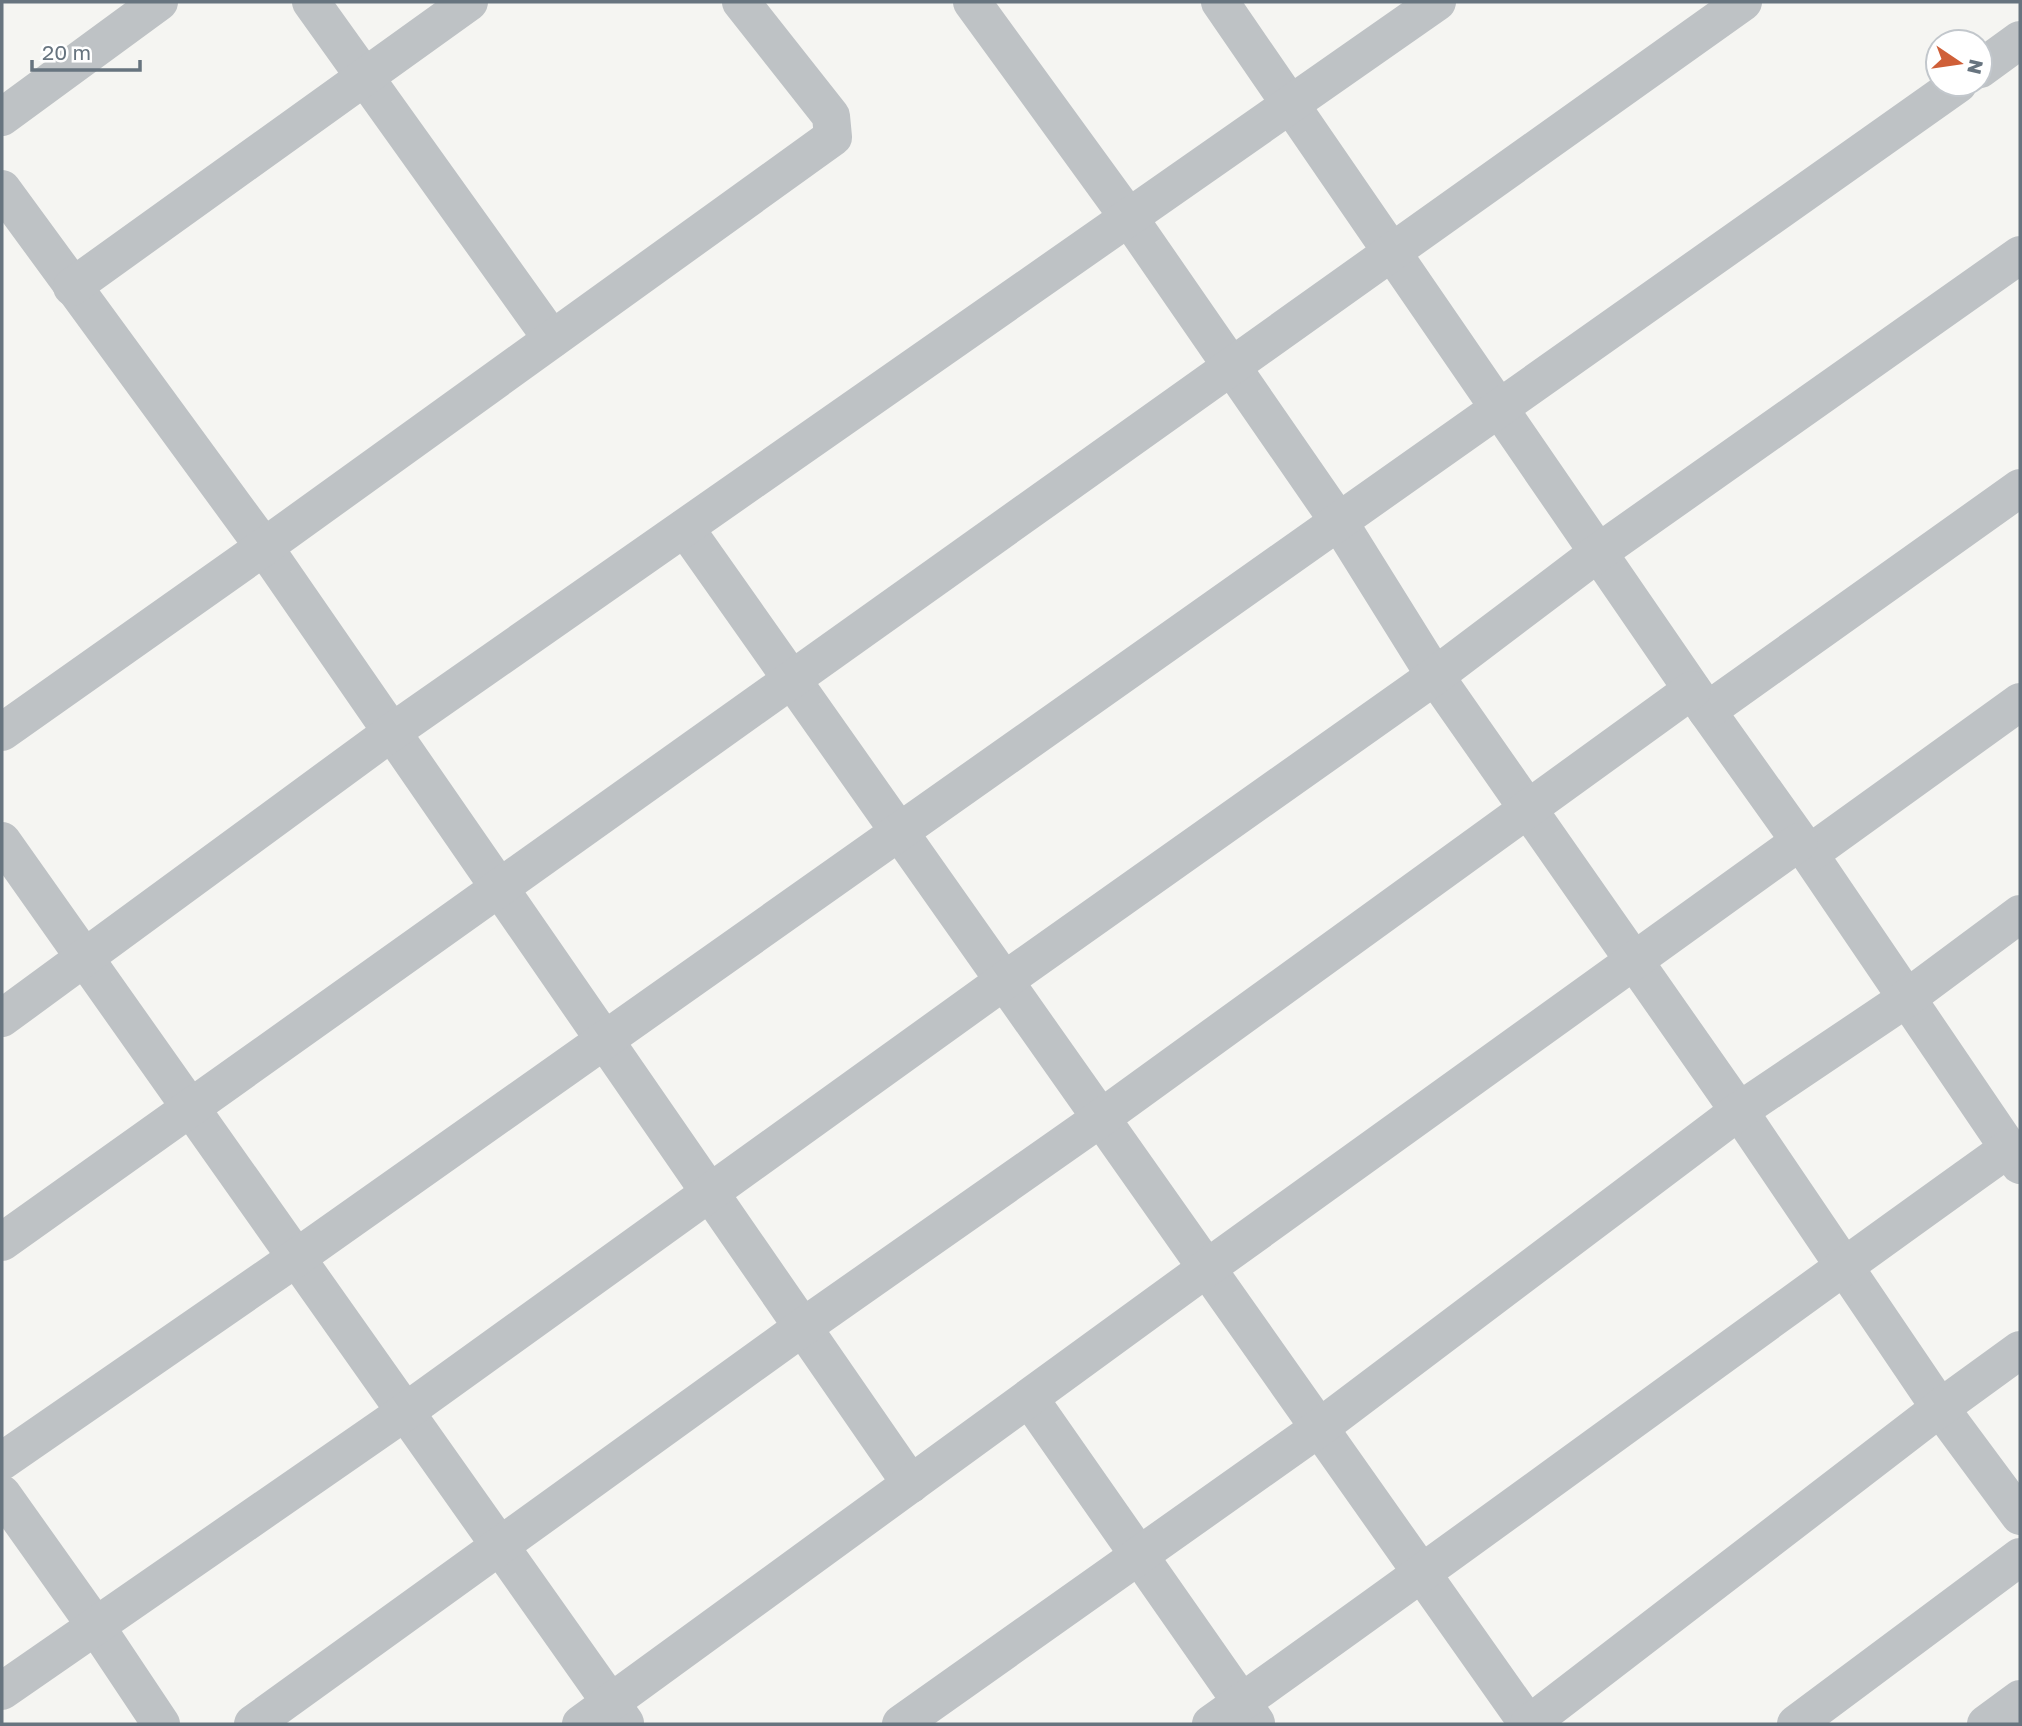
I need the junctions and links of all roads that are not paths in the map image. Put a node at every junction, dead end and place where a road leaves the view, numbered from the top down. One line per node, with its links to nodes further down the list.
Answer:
1 (159, 2): 14 (street)
2 (311, 2): 11 (street)
3 (470, 2): 11 (street)
4 (741, 2): 20 (street)
5 (972, 2): 16 (street)
6 (1437, 2): 13 (street)
7 (1743, 2): 17 (street)
8 (1230, 5): 13 (street)
9 (2020, 40): 10 (street)
10 (1994, 59)
11 (364, 77): 19 (street); 20 (street)
12 (1938, 98): 22 (street)
13 (1290, 105): 16 (street); 17 (street)
14 (2, 117)
15 (2, 189): 19 (street)
16 (1129, 218): 21 (street); 25 (street)
17 (1391, 252): 21 (street); 22 (street)
18 (2020, 255): 27 (street)
19 (72, 287): 26 (street)
20 (552, 339): 26 (street)
21 (1231, 366): 24 (street); 29 (street)
22 (1500, 408): 24 (street); 27 (street)
23 (2020, 488): 30 (street)
24 (1339, 522): 28 (street); 35 (street)
25 (685, 528): 29 (street); 33 (street)
26 (264, 547): 32 (street); 33 (street)
27 (1599, 552): 28 (street); 30 (street)
28 (1435, 676): 34 (street); 42 (street)
29 (791, 678): 35 (street); 38 (street)
30 (1700, 700): 34 (street); 37 (street)
31 (2020, 702): 37 (street)
32 (2, 732)
33 (392, 732): 38 (street); 40 (street)
34 (1528, 809): 41 (street); 48 (street)
35 (899, 832): 42 (street); 45 (street)
36 (2, 841): 40 (street)
37 (1804, 848): 41 (street); 43 (street)
38 (499, 887): 45 (street); 46 (street)
39 (2020, 914): 43 (street)
40 (85, 959): 44 (street); 46 (street)
41 (1633, 962): 47 (street); 54 (street)
42 (1004, 981): 48 (street); 50 (street)
43 (1907, 998): 47 (street); 49 (street)
44 (2, 1018)
45 (605, 1040): 50 (street); 52 (street)
46 (191, 1109): 51 (street); 52 (street)
47 (1739, 1111): 53 (street); 60 (street)
48 (1101, 1118): 54 (street); 55 (street)
49 (2017, 1158): 53 (street)
50 (710, 1193): 55 (street); 59 (street)
51 (2, 1242)
52 (296, 1258): 59 (street); 61 (street)
53 (1843, 1266): 58 (street); 68 (street)
54 (1207, 1268): 57 (street); 60 (street)
55 (803, 1327): 62 (street); 65 (street)
56 (2020, 1350): 58 (street)
57 (1028, 1398): 62 (street); 66 (street)
58 (1940, 1408): 64 (street); 78 (street)
59 (405, 1412): 65 (street); 69 (street)
60 (1319, 1428): 66 (street); 68 (street)
61 (2, 1461)
62 (911, 1484): 73 (street)
63 (2, 1494): 69 (street)
64 (2020, 1516)
65 (500, 1546): 73 (street); 75 (street)
66 (1139, 1556): 72 (street); 76 (street)
67 (2020, 1557): 79 (street)
68 (1423, 1574): 72 (street); 78 (street)
69 (95, 1625): 70 (street); 74 (street)
70 (2, 1690)
71 (2020, 1699): 80 (street)
72 (1249, 1713): 77 (street)
73 (606, 1717)
74 (161, 1724)
75 (253, 1724)
76 (901, 1724)
77 (1210, 1724)
78 (1529, 1724)
79 (1796, 1724)
80 (1986, 1724)

